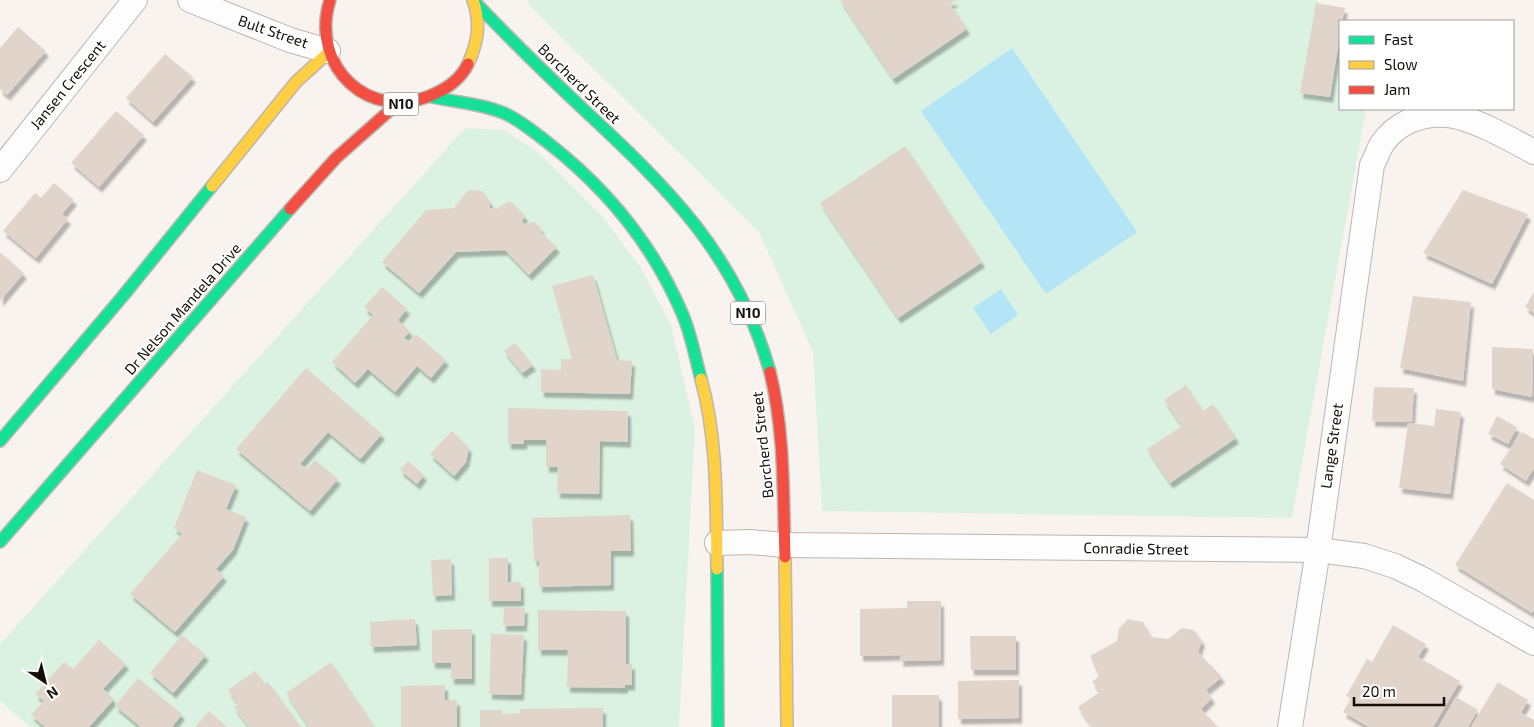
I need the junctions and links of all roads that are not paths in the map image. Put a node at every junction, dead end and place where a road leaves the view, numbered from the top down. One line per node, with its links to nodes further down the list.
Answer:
1 (135, 0): 9 (street, Jansen Crescent)
2 (190, 0): 5 (street, Bult Street)
3 (330, 0): 5 (main road, N10)
4 (473, 0): 6 (main road, N10); 13 (main road, Borcherd Street / N10)
5 (328, 51): 7 (main road, N10); 10 (main road)
6 (432, 97): 7 (main road, N10); 12 (main road, N10)
7 (397, 104): 11 (main road, Dr Nelson Mandela Drive)
8 (1534, 152): 14 (street, Lange Street)
9 (0, 170)
10 (0, 441)
11 (0, 542)
12 (717, 543): 13 (street, Conradie Street); 16 (main road, N10)
13 (785, 545): 14 (street, Conradie Street); 17 (main road, Borcherd Street / N10)
14 (1318, 550): 15 (street, Conradie Street); 18 (street, Lange Street)
15 (1534, 643)
16 (718, 727)
17 (787, 727)
18 (1290, 727)

